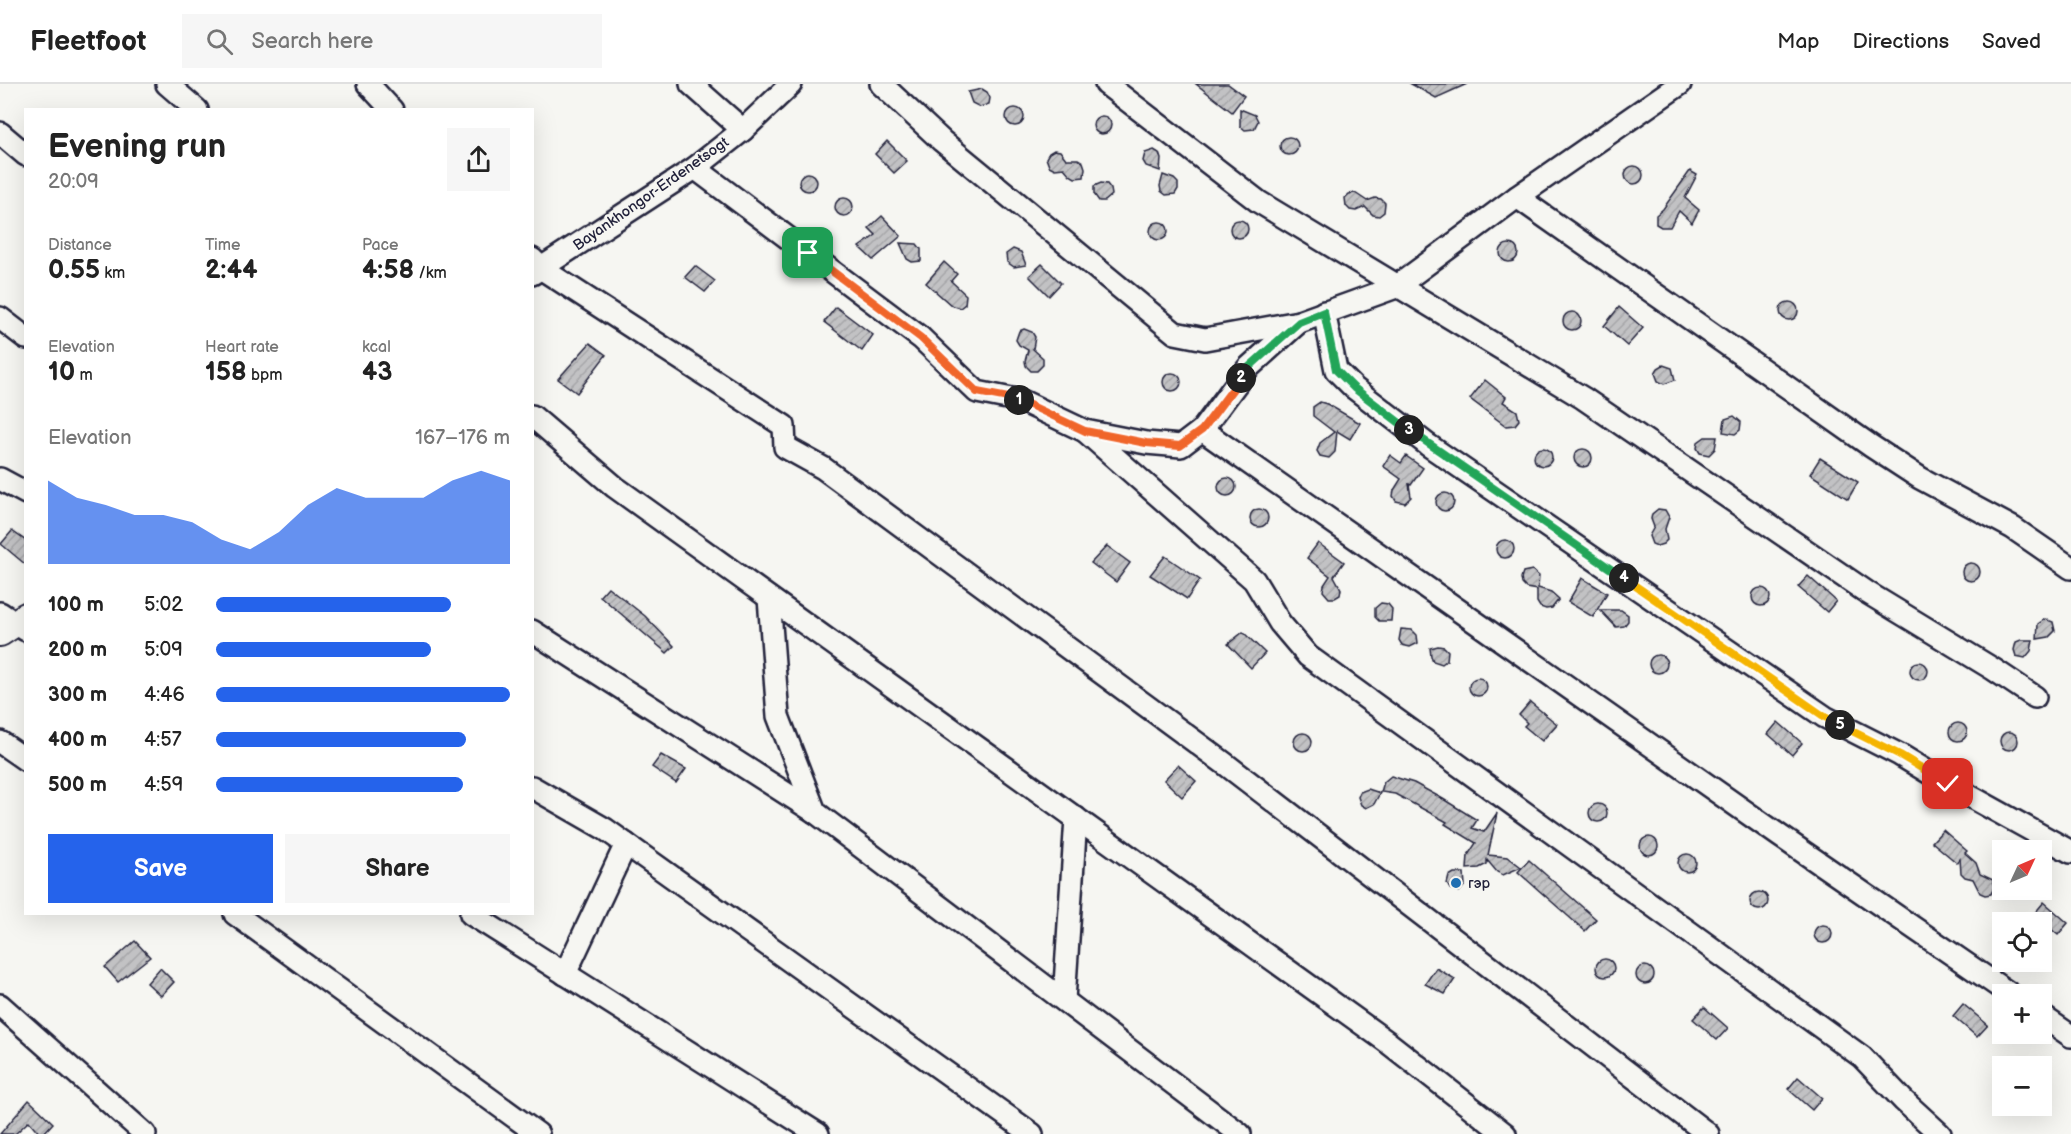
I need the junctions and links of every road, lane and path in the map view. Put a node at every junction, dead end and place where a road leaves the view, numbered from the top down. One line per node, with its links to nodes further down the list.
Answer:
1 (167, 84): 8 (street)
2 (368, 84): 9 (street)
3 (691, 84): 10 (street)
4 (791, 84): 10 (street, Bayankhongor-Erdenetsogt)
5 (881, 84): 19 (street)
6 (1106, 84): 16 (street)
7 (1680, 84): 14 (street)
8 (195, 108)
9 (390, 108)
10 (743, 130): 13 (street, Bayankhongor-Erdenetsogt)
11 (0, 133): 12 (street)
12 (24, 153)
13 (695, 168): 15 (street, Bayankhongor-Erdenetsogt); 23 (street)
14 (1517, 197): 16 (street); 26 (street)
15 (536, 267): 51 (street)
16 (1396, 286): 17 (street); 29 (street)
17 (1324, 312): 19 (street); 36 (street)
18 (0, 318): 20 (street)
19 (1299, 322): 22 (street)
20 (24, 336)
21 (534, 418): 27 (street)
22 (1202, 430): 23 (street); 40 (street)
23 (1085, 431): 52 (street)
24 (0, 479): 25 (street)
25 (24, 492)
26 (2071, 568)
27 (769, 598): 33 (street); 34 (street)
28 (534, 632): 33 (street)
29 (2035, 697)
30 (0, 742): 31 (street)
31 (24, 759)
32 (534, 788): 35 (street)
33 (815, 813): 41 (street)
34 (1076, 818): 41 (street); 50 (street)
35 (626, 844): 39 (street); 49 (street)
36 (2071, 852)
37 (236, 915): 47 (street)
38 (473, 915): 39 (street)
39 (565, 974): 48 (street)
40 (1995, 984)
41 (1064, 1000): 45 (street)
42 (0, 1005): 46 (street)
43 (2052, 1023): 44 (street)
44 (2071, 1036)
45 (1230, 1130)
46 (145, 1134)
47 (538, 1134)
48 (818, 1134)
49 (1032, 1134)
50 (1505, 1134)
51 (1708, 1134)
52 (1941, 1134)

